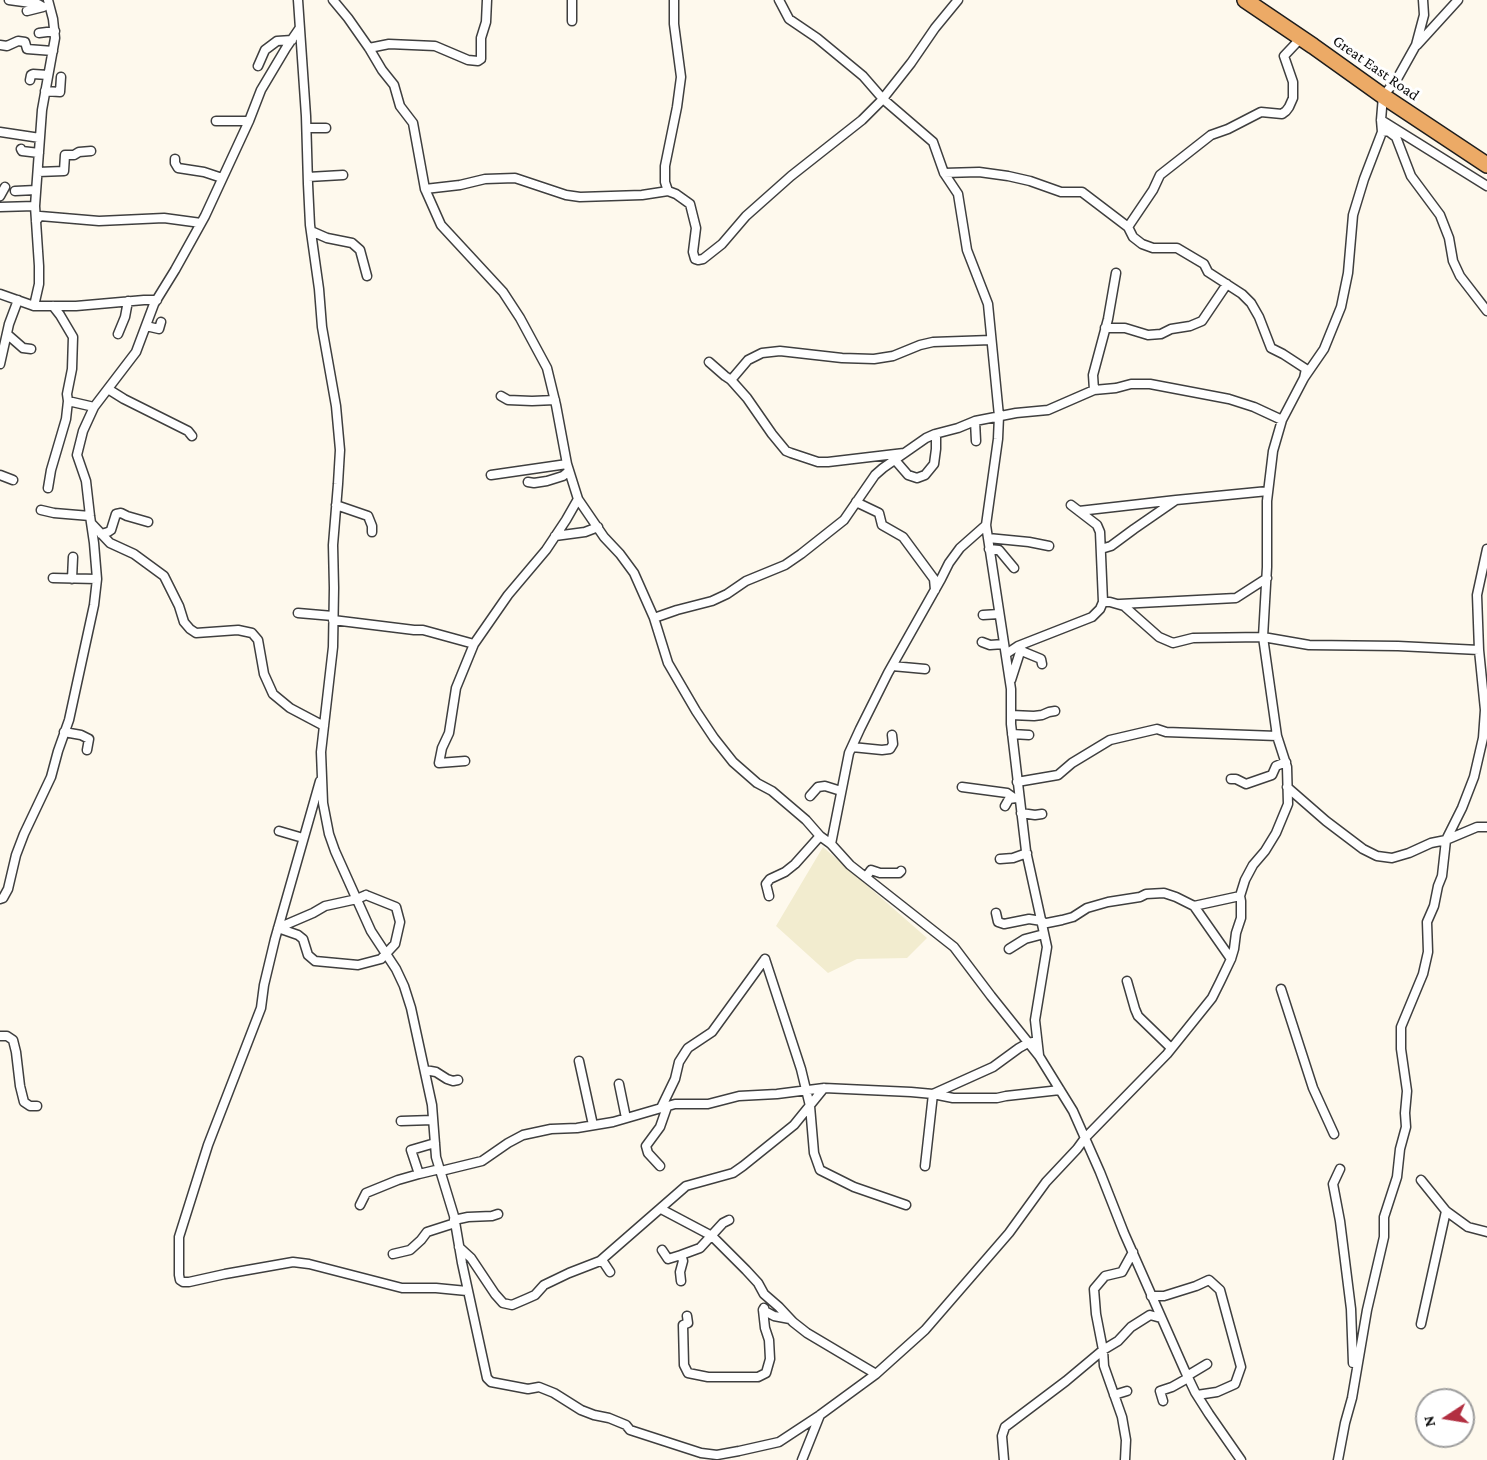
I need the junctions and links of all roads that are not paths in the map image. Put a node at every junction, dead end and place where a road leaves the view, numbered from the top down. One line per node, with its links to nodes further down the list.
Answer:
1 (9, 0): 12 (street)
2 (298, 0): 15 (street)
3 (333, 0): 22 (street)
4 (487, 0): 22 (street)
5 (572, 0): 14 (street)
6 (674, 0): 54 (street)
7 (779, 0): 30 (street)
8 (958, 0): 30 (street)
9 (1245, 0): 18 (highway, Great East Road)
10 (1423, 0): 21 (street)
11 (1458, 0): 21 (street)
12 (47, 4): 13 (street); 16 (street)
13 (27, 11)
14 (572, 21)
15 (299, 29): 19 (street); 34 (street)
16 (55, 32): 17 (street); 23 (street)
17 (39, 33)
18 (1301, 38): 29 (highway, Great East Road); 60 (street)
19 (292, 40): 24 (street); 33 (street)
20 (0, 45): 23 (street)
21 (1416, 45): 29 (street)
22 (369, 48): 51 (street)
23 (53, 51): 25 (street)
24 (258, 66)
25 (48, 75): 27 (street); 28 (street)
26 (61, 77): 28 (street)
27 (30, 80)
28 (45, 91): 38 (street)
29 (1383, 96): 31 (street); 43 (highway, Great East Road)
30 (883, 99): 45 (street); 54 (street)
31 (1381, 120): 37 (street); 49 (street)
32 (216, 121): 33 (street)
33 (249, 121): 48 (street)
34 (307, 128): 35 (street); 47 (street)
35 (326, 129)
36 (0, 132): 38 (street)
37 (1382, 132): 71 (street); 81 (street)
38 (40, 138): 41 (street)
39 (21, 149): 41 (street)
40 (91, 151): 44 (street)
41 (39, 153): 44 (street)
42 (175, 159): 48 (street)
43 (1487, 165)
44 (38, 172): 52 (street)
45 (944, 173): 60 (street); 77 (street)
46 (343, 175): 47 (street)
47 (308, 177): 61 (street)
48 (222, 178): 59 (street)
49 (1487, 186)
50 (4, 187): 55 (street)
51 (426, 189): 54 (street); 86 (street)
52 (36, 190): 53 (street); 56 (street)
53 (15, 191)
54 (668, 191)
55 (0, 196)
56 (35, 206): 57 (street); 58 (street)
57 (0, 207)
58 (36, 222): 59 (street); 69 (street)
59 (201, 223): 67 (street)
60 (1128, 227): 64 (street)
61 (311, 231): 63 (street); 107 (street)
62 (1116, 273): 74 (street)
63 (367, 276)
64 (1227, 284): 74 (street); 81 (street)
65 (0, 294): 66 (street)
66 (18, 300): 69 (street); 75 (street)
67 (157, 300): 68 (street); 73 (street)
68 (128, 301): 70 (street); 76 (street)
69 (34, 306): 70 (street)
70 (53, 306): 87 (street)
71 (1487, 311)
72 (161, 322): 73 (street)
73 (146, 326): 83 (street)
74 (1106, 328): 84 (street)
75 (7, 334): 78 (street); 80 (street)
76 (118, 334)
77 (991, 340): 82 (street); 89 (street)
78 (31, 349)
79 (709, 362): 82 (street)
80 (0, 364)
81 (1304, 378): 90 (street)
82 (731, 380): 95 (street)
83 (108, 389): 88 (street); 93 (street)
84 (1094, 390): 89 (street); 90 (street)
85 (501, 396): 86 (street)
86 (555, 400): 97 (street)
87 (68, 401): 88 (street); 102 (street)
88 (94, 407): 112 (street)
89 (999, 416): 91 (street); 114 (street)
90 (1282, 420): 103 (street)
91 (975, 421): 92 (street); 94 (street)
92 (936, 434): 95 (street); 96 (street)
93 (192, 436)
94 (976, 441)
95 (904, 453): 96 (street)
96 (895, 460): 106 (street)
97 (568, 467): 99 (street); 101 (street); 104 (street)
98 (0, 475): 100 (street)
99 (491, 475)
100 (13, 480)
101 (528, 482)
102 (48, 488)
103 (1268, 491): 105 (street); 128 (street)
104 (578, 499): 116 (street); 119 (street)
105 (1176, 500): 109 (street); 123 (street)
106 (856, 502): 131 (street); 138 (street)
107 (336, 505): 117 (street); 137 (street)
108 (1071, 505): 111 (street)
109 (1097, 509): 111 (street); 115 (street)
110 (41, 510): 112 (street)
111 (1079, 511): 115 (street)
112 (91, 520): 118 (street); 130 (street)
113 (148, 522): 118 (street)
114 (986, 525): 120 (street); 131 (street)
115 (1097, 525): 123 (street)
116 (598, 527): 119 (street); 138 (street)
117 (372, 532)
118 (101, 534): 153 (street)
119 (555, 536): 141 (street)
120 (988, 538): 121 (street); 122 (street)
121 (1049, 546)
122 (989, 549): 126 (street); 135 (street)
123 (1101, 549): 132 (street)
124 (1487, 549): 144 (street)
125 (73, 557): 129 (street)
126 (1014, 568)
127 (53, 578): 129 (street)
128 (1267, 578): 133 (street); 139 (street)
129 (72, 579): 130 (street)
130 (97, 579): 154 (street)
131 (935, 590): 147 (street)
132 (1102, 602): 133 (street); 143 (street)
133 (1117, 604): 139 (street)
134 (298, 613): 137 (street)
135 (999, 614): 136 (street); 142 (street)
136 (983, 615)
137 (333, 618): 141 (street); 153 (street)
138 (654, 618): 176 (street)
139 (1263, 637): 144 (street); 158 (street)
140 (982, 642): 142 (street)
141 (474, 644): 161 (street)
142 (1004, 644): 145 (street)
143 (1019, 648): 145 (street); 146 (street); 150 (street)
144 (1479, 650): 149 (street)
145 (1006, 654): 150 (street)
146 (1042, 664)
147 (892, 666): 148 (street); 159 (street)
148 (925, 669)
149 (1485, 680): 178 (street)
150 (1010, 682): 152 (street)
151 (1055, 711): 152 (street)
152 (1011, 715): 155 (street)
153 (324, 726): 163 (street)
154 (64, 732): 160 (street); 186 (street)
155 (1012, 734): 157 (street); 165 (street)
156 (892, 735): 159 (street)
157 (1029, 735)
158 (1277, 736): 162 (street); 165 (street)
159 (852, 747): 168 (street)
160 (87, 750)
161 (465, 761)
162 (1286, 762): 164 (street); 167 (street)
163 (321, 775): 177 (street); 187 (street)
164 (1231, 779)
165 (1017, 782): 170 (street)
166 (962, 787): 170 (street)
167 (1287, 787): 178 (street); 185 (street)
168 (841, 791): 169 (street); 179 (street)
169 (810, 796)
170 (1016, 797): 171 (street); 172 (street)
171 (1005, 806)
172 (1021, 813): 173 (street); 180 (street)
173 (1042, 814)
174 (1487, 827): 178 (street)
175 (279, 831): 177 (street)
176 (820, 836): 179 (street); 184 (street)
177 (303, 838): 191 (street)
178 (1446, 840): 253 (street)
179 (831, 844): 183 (street)
180 (1027, 853): 181 (street); 190 (street)
181 (1000, 859)
182 (901, 871): 183 (street)
183 (866, 877): 198 (street)
184 (769, 896)
185 (1239, 896): 188 (street); 194 (street)
186 (0, 899)
187 (357, 899): 191 (street); 193 (street); 193 (street)
188 (1194, 906): 190 (street); 194 (street)
189 (996, 913): 190 (street)
190 (1043, 926): 192 (street); 198 (street)
191 (278, 928): 193 (street); 241 (street)
192 (1009, 949)
193 (386, 955): 201 (street)
194 (1231, 959): 199 (street)
195 (1127, 981): 199 (street)
196 (1281, 989): 215 (street)
197 (0, 1036): 208 (street)
198 (1033, 1042): 206 (street); 207 (street)
199 (1171, 1048): 216 (street)
200 (579, 1061): 214 (street)
201 (425, 1070): 202 (street); 212 (street)
202 (458, 1080)
203 (619, 1084): 211 (street)
204 (824, 1088): 205 (street); 207 (street); 209 (street)
205 (805, 1090): 209 (street); 210 (street); 210 (street)
206 (1060, 1090): 207 (street); 216 (street)
207 (933, 1094): 219 (street)
208 (37, 1106)
209 (810, 1106): 225 (street); 226 (street)
210 (664, 1107): 211 (street); 218 (street)
211 (626, 1118): 214 (street)
212 (433, 1120): 213 (street); 217 (street)
213 (401, 1121)
214 (593, 1125): 221 (street)
215 (1334, 1134)
216 (1085, 1138): 235 (street); 251 (street)
217 (435, 1143): 221 (street); 222 (street)
218 (660, 1166)
219 (925, 1166)
220 (1340, 1169): 253 (street)
221 (440, 1170): 222 (street); 230 (street)
222 (419, 1174): 224 (street)
223 (1421, 1180): 227 (street)
224 (360, 1205)
225 (906, 1205)
226 (662, 1209): 232 (street); 238 (street)
227 (1446, 1211): 231 (street); 248 (street)
228 (498, 1214): 230 (street)
229 (729, 1220): 232 (street)
230 (455, 1222): 233 (street); 236 (street)
231 (1487, 1232)
232 (712, 1236): 237 (street); 242 (street)
233 (459, 1247): 238 (street); 241 (street)
234 (662, 1250): 237 (street)
235 (1133, 1252): 243 (street); 249 (street)
236 (393, 1254)
237 (681, 1255): 240 (street)
238 (602, 1260): 239 (street)
239 (609, 1272)
240 (681, 1281)
241 (467, 1291): 258 (street)
242 (767, 1296): 244 (street); 247 (street)
243 (1151, 1296): 246 (street); 256 (street)
244 (764, 1310): 245 (street); 247 (street)
245 (687, 1316)
246 (1161, 1318): 249 (street); 252 (street)
247 (790, 1319): 251 (street)
248 (1421, 1323)
249 (1103, 1350): 255 (street); 260 (street)
250 (1207, 1364): 252 (street)
251 (876, 1374): 258 (street)
252 (1187, 1377): 256 (street); 257 (street)
253 (1353, 1386): 263 (street)
254 (1127, 1391): 255 (street)
255 (1114, 1395): 261 (street)
256 (1197, 1395): 262 (street)
257 (1163, 1401)
258 (820, 1415): 259 (street)
259 (802, 1460)
260 (1004, 1460)
261 (1125, 1460)
262 (1241, 1460)
263 (1338, 1460)

